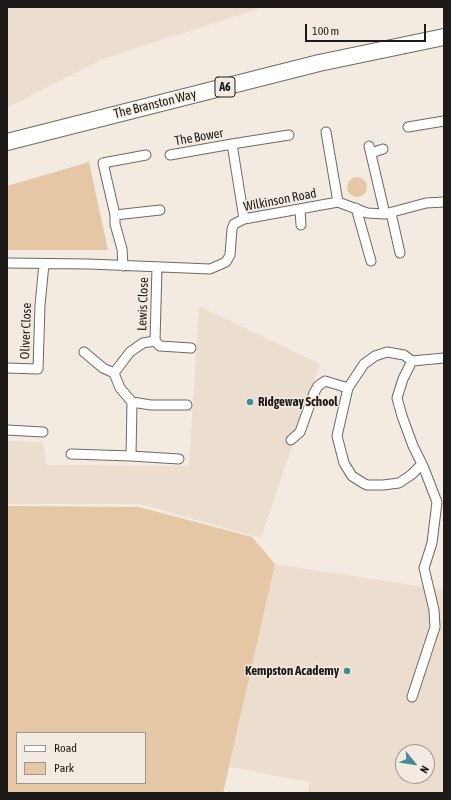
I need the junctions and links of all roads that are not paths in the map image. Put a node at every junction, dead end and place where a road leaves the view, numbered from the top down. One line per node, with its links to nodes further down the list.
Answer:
1 (444, 37): 6 (highway, The Branston Way / A6)
2 (444, 121): 3 (street)
3 (408, 127)
4 (326, 132): 11 (street)
5 (289, 135): 7 (street, The Bower)
6 (7, 142)
7 (232, 144): 10 (street, The Bower); 18 (street, The Bower)
8 (383, 149): 16 (street)
9 (146, 155): 17 (street)
10 (170, 155)
11 (338, 202): 13 (street); 15 (street, Wilkinson Road)
12 (444, 202): 16 (street)
13 (356, 208): 16 (street); 21 (street)
14 (160, 210): 17 (street)
15 (300, 210): 18 (street, Wilkinson Road); 19 (street)
16 (388, 214): 20 (street)
17 (115, 215): 24 (street)
18 (244, 219): 25 (street, Wilkinson Road)
19 (301, 225)
20 (400, 253)
21 (371, 261)
22 (7, 263): 23 (street, Wilkinson Road)
23 (44, 264): 24 (street, Wilkinson Road); 31 (street, Oliver Close)
24 (123, 266): 25 (street, Wilkinson Road)
25 (157, 267): 26 (street, Lewis Close)
26 (155, 341): 27 (street, Lewis Close); 32 (street, Lewis Close)
27 (191, 348)
28 (84, 352): 32 (street)
29 (444, 358): 30 (street)
30 (412, 361): 33 (street); 42 (street)
31 (7, 368)
32 (114, 373): 34 (street)
33 (348, 388): 38 (street); 42 (street)
34 (132, 402): 35 (street); 40 (street)
35 (187, 405)
36 (7, 430): 37 (street)
37 (43, 432)
38 (291, 440)
39 (71, 454): 40 (street)
40 (131, 456): 41 (street)
41 (180, 459)
42 (422, 464): 43 (street)
43 (412, 697)

